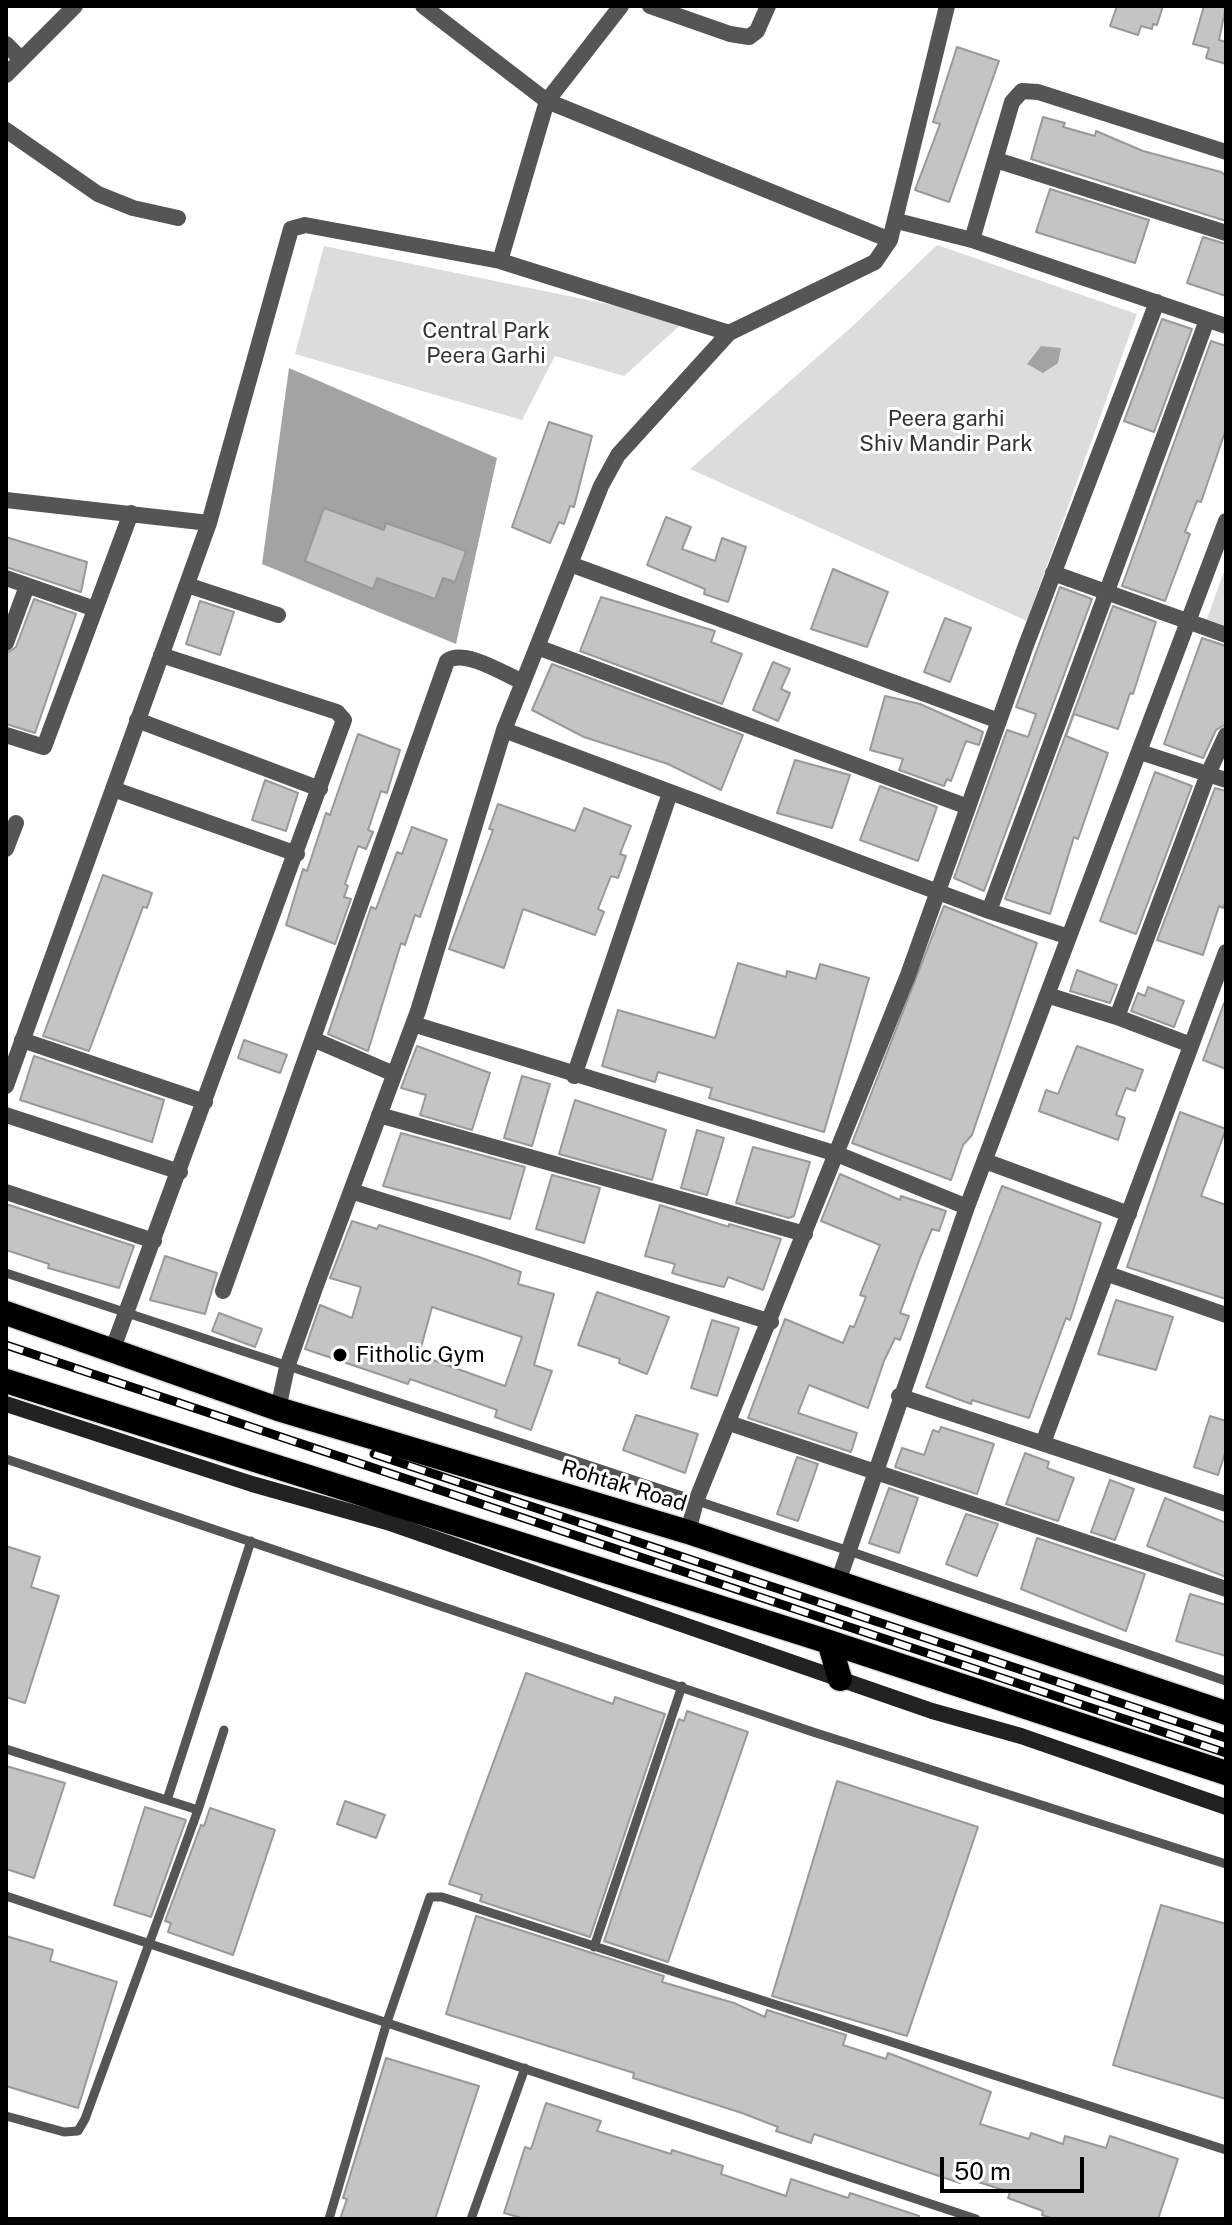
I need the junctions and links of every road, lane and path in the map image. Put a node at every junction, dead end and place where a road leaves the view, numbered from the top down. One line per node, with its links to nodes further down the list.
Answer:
1 (423, 6): 10 (street)
2 (621, 6): 10 (street)
3 (650, 6): 4 (street)
4 (768, 6)
5 (947, 6): 15 (street)
6 (72, 7): 8 (street)
7 (6, 44): 8 (street)
8 (21, 59): 9 (street)
9 (6, 75)
10 (547, 101): 17 (street); 19 (street)
11 (6, 130): 14 (street)
12 (1226, 152): 13 (street)
13 (996, 160): 16 (street); 18 (street)
14 (178, 218)
15 (897, 221): 17 (street); 18 (street)
16 (1226, 233)
17 (890, 240): 23 (street)
18 (972, 240): 20 (street)
19 (500, 261): 23 (street); 27 (street)
20 (1157, 302): 21 (street); 29 (street)
21 (1207, 320): 22 (street); 33 (street)
22 (1226, 326)
23 (729, 333): 28 (street)
24 (6, 500): 25 (street)
25 (131, 513): 27 (street); 34 (street)
26 (1226, 521): 36 (street)
27 (209, 523): 31 (street)
28 (570, 564): 39 (street); 43 (street)
29 (1053, 573): 33 (street); 43 (street)
30 (6, 578): 32 (street)
31 (187, 585): 35 (street); 40 (street)
32 (27, 586): 34 (street); 38 (street)
33 (1106, 594): 36 (street); 58 (street)
34 (95, 609): 45 (street)
35 (278, 615)
36 (1188, 624): 37 (street); 47 (street)
37 (1226, 635)
38 (6, 643)
39 (537, 647): 41 (street); 53 (street)
40 (161, 655): 42 (street); 51 (street)
41 (523, 682): 44 (street); 65 (street)
42 (137, 720): 50 (street); 51 (street)
43 (999, 721): 53 (street)
44 (504, 730): 52 (street); 63 (street)
45 (6, 735)
46 (1226, 735): 48 (street)
47 (1140, 752): 48 (street); 59 (street)
48 (1208, 774): 49 (street); 62 (street)
49 (1226, 780)
50 (113, 789): 56 (street); 64 (street)
51 (320, 789): 56 (street)
52 (670, 793): 57 (street); 68 (street)
53 (968, 807): 57 (street)
54 (11, 821): 55 (street)
55 (6, 849)
56 (297, 854): 70 (street)
57 (937, 892): 58 (street); 73 (street)
58 (989, 911): 59 (street)
59 (1069, 937): 61 (street)
60 (1226, 952): 66 (street)
61 (1047, 995): 62 (street); 74 (street)
62 (1117, 1017): 66 (street)
63 (413, 1024): 67 (street); 68 (street)
64 (22, 1040): 69 (street); 70 (street)
65 (315, 1040): 67 (street); 84 (street)
66 (1191, 1045): 79 (street)
67 (394, 1074): 72 (street)
68 (574, 1076): 73 (street)
69 (6, 1086)
70 (205, 1102): 75 (street)
71 (6, 1115): 75 (street)
72 (379, 1115): 76 (street); 80 (street)
73 (837, 1154): 78 (street); 80 (street)
74 (985, 1161): 78 (street); 79 (street)
75 (180, 1172): 81 (street)
76 (351, 1191): 88 (street); 90 (street)
77 (6, 1192): 81 (street)
78 (967, 1207): 92 (street)
79 (1129, 1214): 83 (street)
80 (805, 1234): 88 (street)
81 (154, 1241): 86 (street)
82 (6, 1273): 86 (lane)
83 (1108, 1274): 87 (street); 96 (street)
84 (223, 1291)
85 (6, 1313): 89 (highway, Rohtak Road)
86 (128, 1313): 89 (street); 90 (lane)
87 (1226, 1315)
88 (771, 1322): 95 (street)
89 (112, 1351): 94 (highway, Rohtak Road)
90 (287, 1367): 94 (street); 99 (lane)
91 (6, 1381): 106 (highway)
92 (899, 1396): 96 (street); 98 (street)
93 (6, 1404): 107 (street)
94 (278, 1409): 101 (highway, Rohtak Road)
95 (729, 1423): 98 (street); 99 (street)
96 (1043, 1443): 100 (street)
97 (6, 1459): 102 (lane)
98 (874, 1471): 103 (street); 105 (street)
99 (696, 1501): 101 (street); 103 (lane)
100 (1226, 1504)
101 (688, 1532): 104 (highway, Rohtak Road)
102 (251, 1541): 109 (lane); 114 (lane)
103 (849, 1551): 104 (street); 108 (lane)
104 (838, 1582): 110 (highway, Rohtak Road)
105 (1226, 1589)
106 (829, 1642): 107 (highway); 113 (highway)
107 (840, 1679): 115 (street)
108 (1226, 1681)
109 (682, 1686): 117 (lane); 120 (lane)
110 (1226, 1713)
111 (224, 1730): 116 (lane)
112 (6, 1749): 114 (lane)
113 (1226, 1773)
114 (167, 1800): 116 (lane)
115 (1226, 1807)
116 (198, 1810): 119 (lane)
117 (1226, 1864)
118 (6, 1896): 119 (lane)
119 (150, 1944): 121 (lane); 123 (lane)
120 (594, 1947): 121 (lane); 124 (lane)
121 (387, 2022): 122 (lane); 125 (lane)
122 (525, 2068): 126 (lane); 127 (lane)
123 (6, 2116)
124 (1226, 2150)
125 (329, 2219)
126 (471, 2219)
127 (976, 2219)

